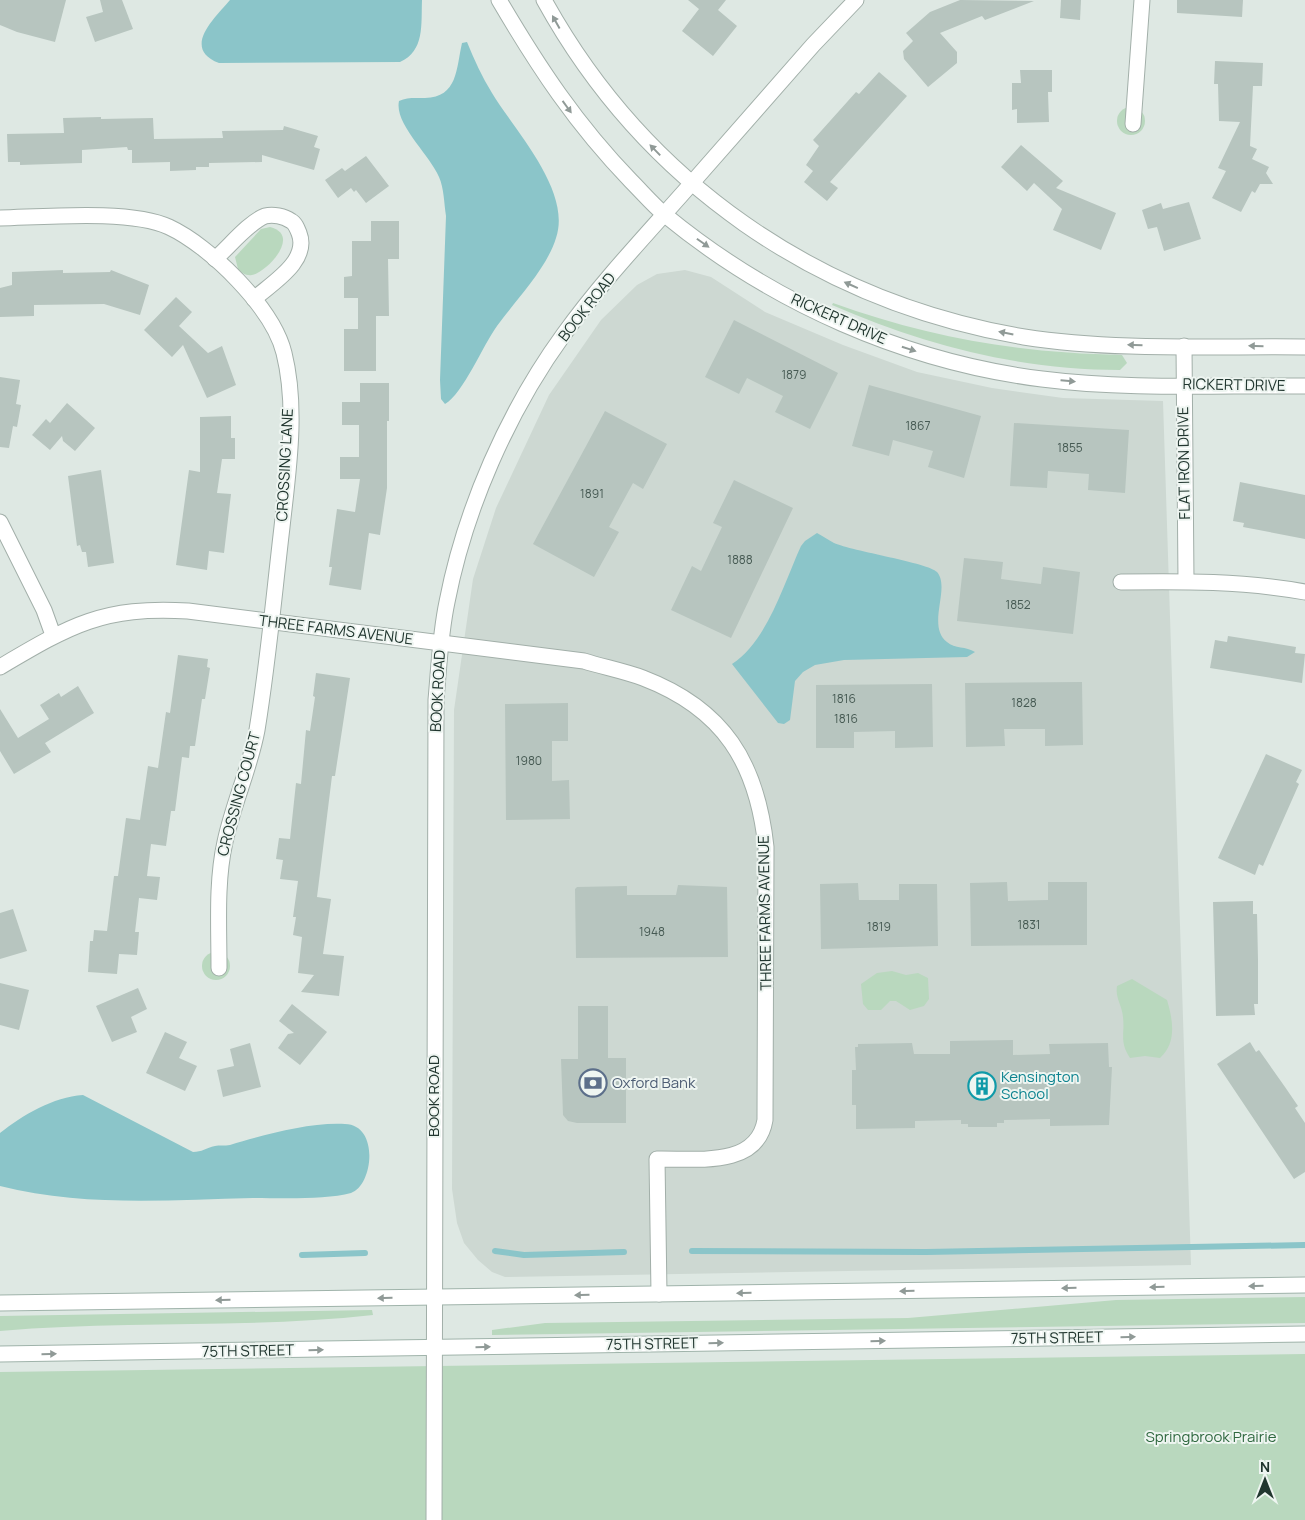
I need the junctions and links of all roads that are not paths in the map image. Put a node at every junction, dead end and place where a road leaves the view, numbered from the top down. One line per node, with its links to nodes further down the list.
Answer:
1 (499, 0): 7 (street, RICKERT DRIVE, one-way to 7)
2 (544, 0): 6 (street, one-way to 2)
3 (1142, 0): 5 (street)
4 (847, 3): 6 (street, BOOK ROAD)
5 (1133, 124)
6 (690, 184): 7 (street, BOOK ROAD); 11 (street, one-way to 6)
7 (664, 214): 13 (street, RICKERT DRIVE, one-way to 13); 21 (street, BOOK ROAD)
8 (0, 218): 9 (street, CROSSING LANE)
9 (215, 259): 10 (street, CROSSING LANE); 10 (street)
10 (254, 299): 19 (street, CROSSING LANE)
11 (1184, 346): 12 (street, one-way to 11); 13 (street, FLAT IRON DRIVE)
12 (1305, 347)
13 (1183, 385): 14 (street, RICKERT DRIVE); 16 (street, FLAT IRON DRIVE)
14 (1305, 386)
15 (0, 522): 20 (street)
16 (1186, 581): 17 (street); 18 (street)
17 (1121, 582)
18 (1305, 592)
19 (270, 622): 20 (street, THREE FARMS AVENUE); 21 (street, THREE FARMS AVENUE); 23 (street, CROSSING COURT)
20 (53, 635): 22 (street, THREE FARMS AVENUE)
21 (440, 643): 25 (street, THREE FARMS AVENUE); 26 (street, BOOK ROAD)
22 (0, 667)
23 (219, 968)
24 (1305, 1285): 25 (street, one-way to 25)
25 (660, 1294): 26 (street, one-way to 26)
26 (434, 1297): 27 (street, one-way to 27); 29 (street, BOOK ROAD)
27 (0, 1303)
28 (1305, 1334): 29 (street, 75TH STREET, one-way to 28)
29 (434, 1348): 30 (street, 75TH STREET, one-way to 29); 31 (street, BOOK ROAD)
30 (0, 1354)
31 (434, 1520)

